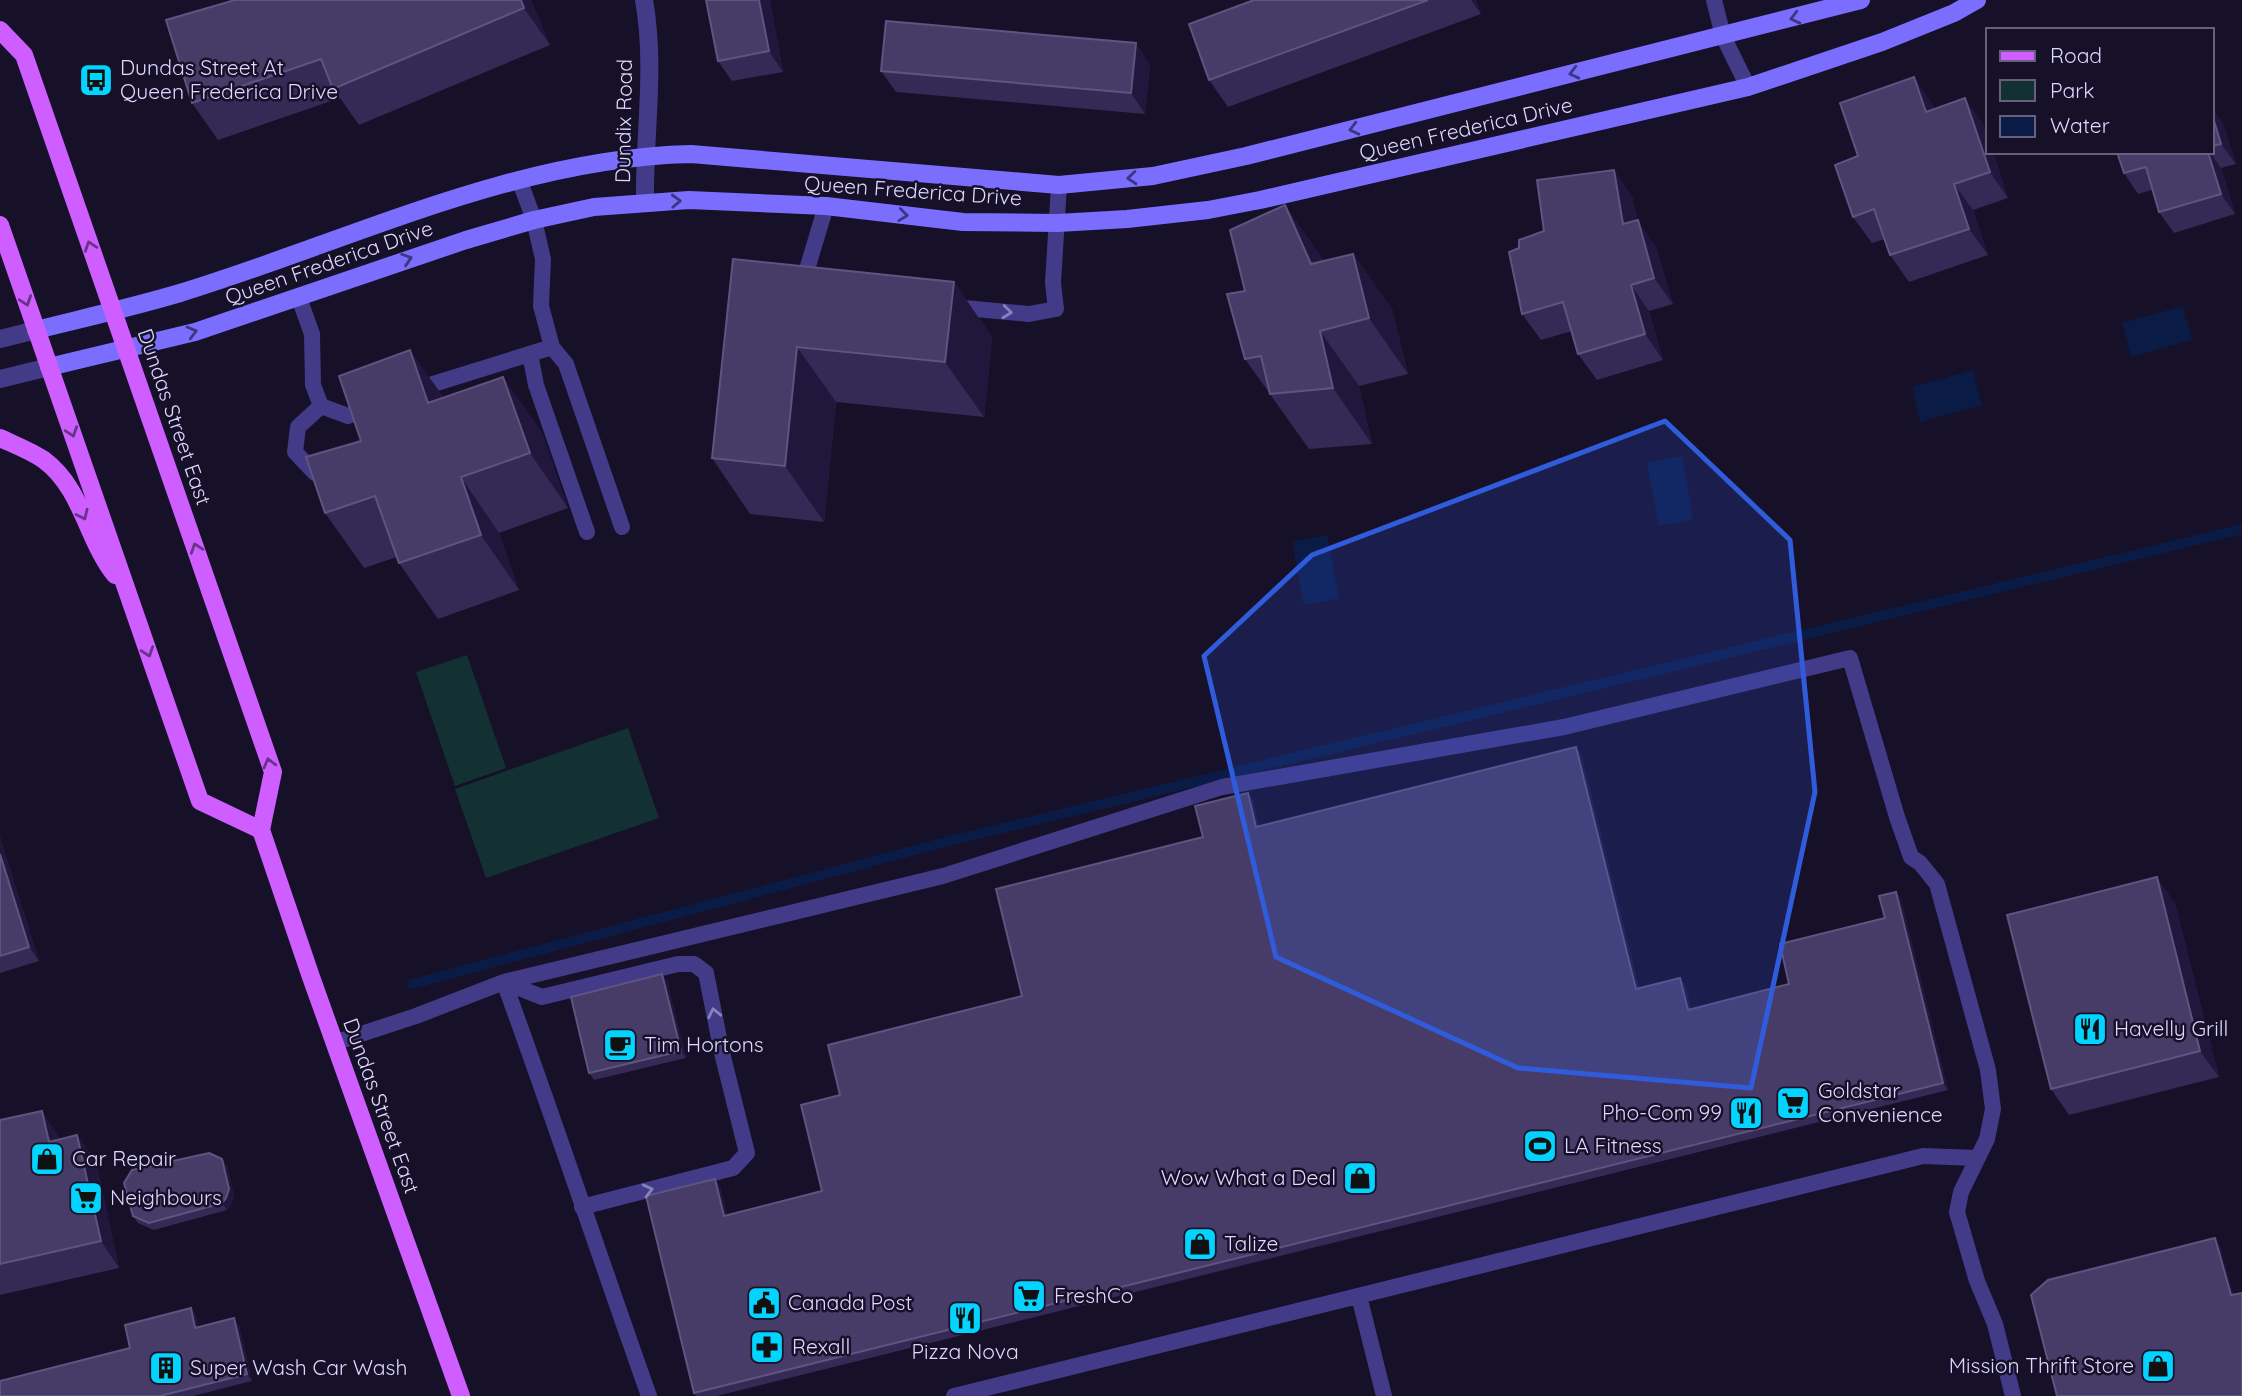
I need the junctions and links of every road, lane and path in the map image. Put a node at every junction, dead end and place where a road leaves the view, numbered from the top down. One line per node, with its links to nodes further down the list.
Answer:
1 (644, 0): 8 (street, Dundix Road)
2 (1714, 0): 6 (lane)
3 (1861, 0): 6 (street, Queen Frederica Drive, one-way to 6)
4 (1977, 0): 7 (street, Queen Frederica Drive)
5 (0, 30): 19 (main road, Dundas Street East, one-way to 5)
6 (1723, 36): 7 (lane); 10 (street, Queen Frederica Drive, one-way to 10)
7 (1748, 87): 14 (street, Queen Frederica Drive)
8 (644, 155): 9 (street, Queen Frederica Drive); 10 (street, Queen Frederica Drive); 11 (street, Dundix Road)
9 (519, 179): 13 (lane); 19 (street, Queen Frederica Drive)
10 (1059, 185): 14 (lane)
11 (645, 202): 12 (street, Queen Frederica Drive, one-way to 12); 13 (street, Queen Frederica Drive)
12 (826, 206): 14 (street, Queen Frederica Drive, one-way to 14); 17 (lane)
13 (534, 220): 16 (street, Queen Frederica Drive, one-way to 13); 22 (lane)
14 (1058, 223): 18 (lane, one-way to 14)
15 (0, 225): 20 (main road, one-way to 20)
16 (299, 298): 23 (street, Queen Frederica Drive, one-way to 16); 28 (lane)
17 (820, 299)
18 (940, 306)
19 (113, 310): 20 (street, Queen Frederica Drive); 23 (main road, Dundas Street East)
20 (36, 330): 21 (street); 25 (main road)
21 (0, 340)
22 (552, 347): 24 (lane); 32 (lane)
23 (126, 349): 25 (street, Queen Frederica Drive); 35 (main road, Dundas Street East, one-way to 23)
24 (530, 354): 27 (lane); 33 (lane)
25 (49, 367): 26 (street); 34 (main road, one-way to 34)
26 (0, 379)
27 (387, 399): 28 (lane); 29 (lane)
28 (321, 406): 31 (lane)
29 (372, 427)
30 (0, 438): 34 (main road, one-way to 34)
31 (344, 481)
32 (622, 527)
33 (587, 532)
34 (126, 587): 35 (main road, one-way to 35)
35 (261, 830): 37 (main road, Dundas Street East)
36 (504, 982): 37 (lane); 38 (lane); 39 (lane); 39 (lane, one-way to 36)
37 (334, 1043): 41 (main road, Dundas Street East)
38 (1978, 1158): 40 (lane); 45 (lane)
39 (582, 1207): 42 (lane)
40 (1359, 1296): 43 (lane); 44 (lane)
41 (461, 1396)
42 (649, 1396)
43 (954, 1396)
44 (1384, 1396)
45 (2013, 1396)

